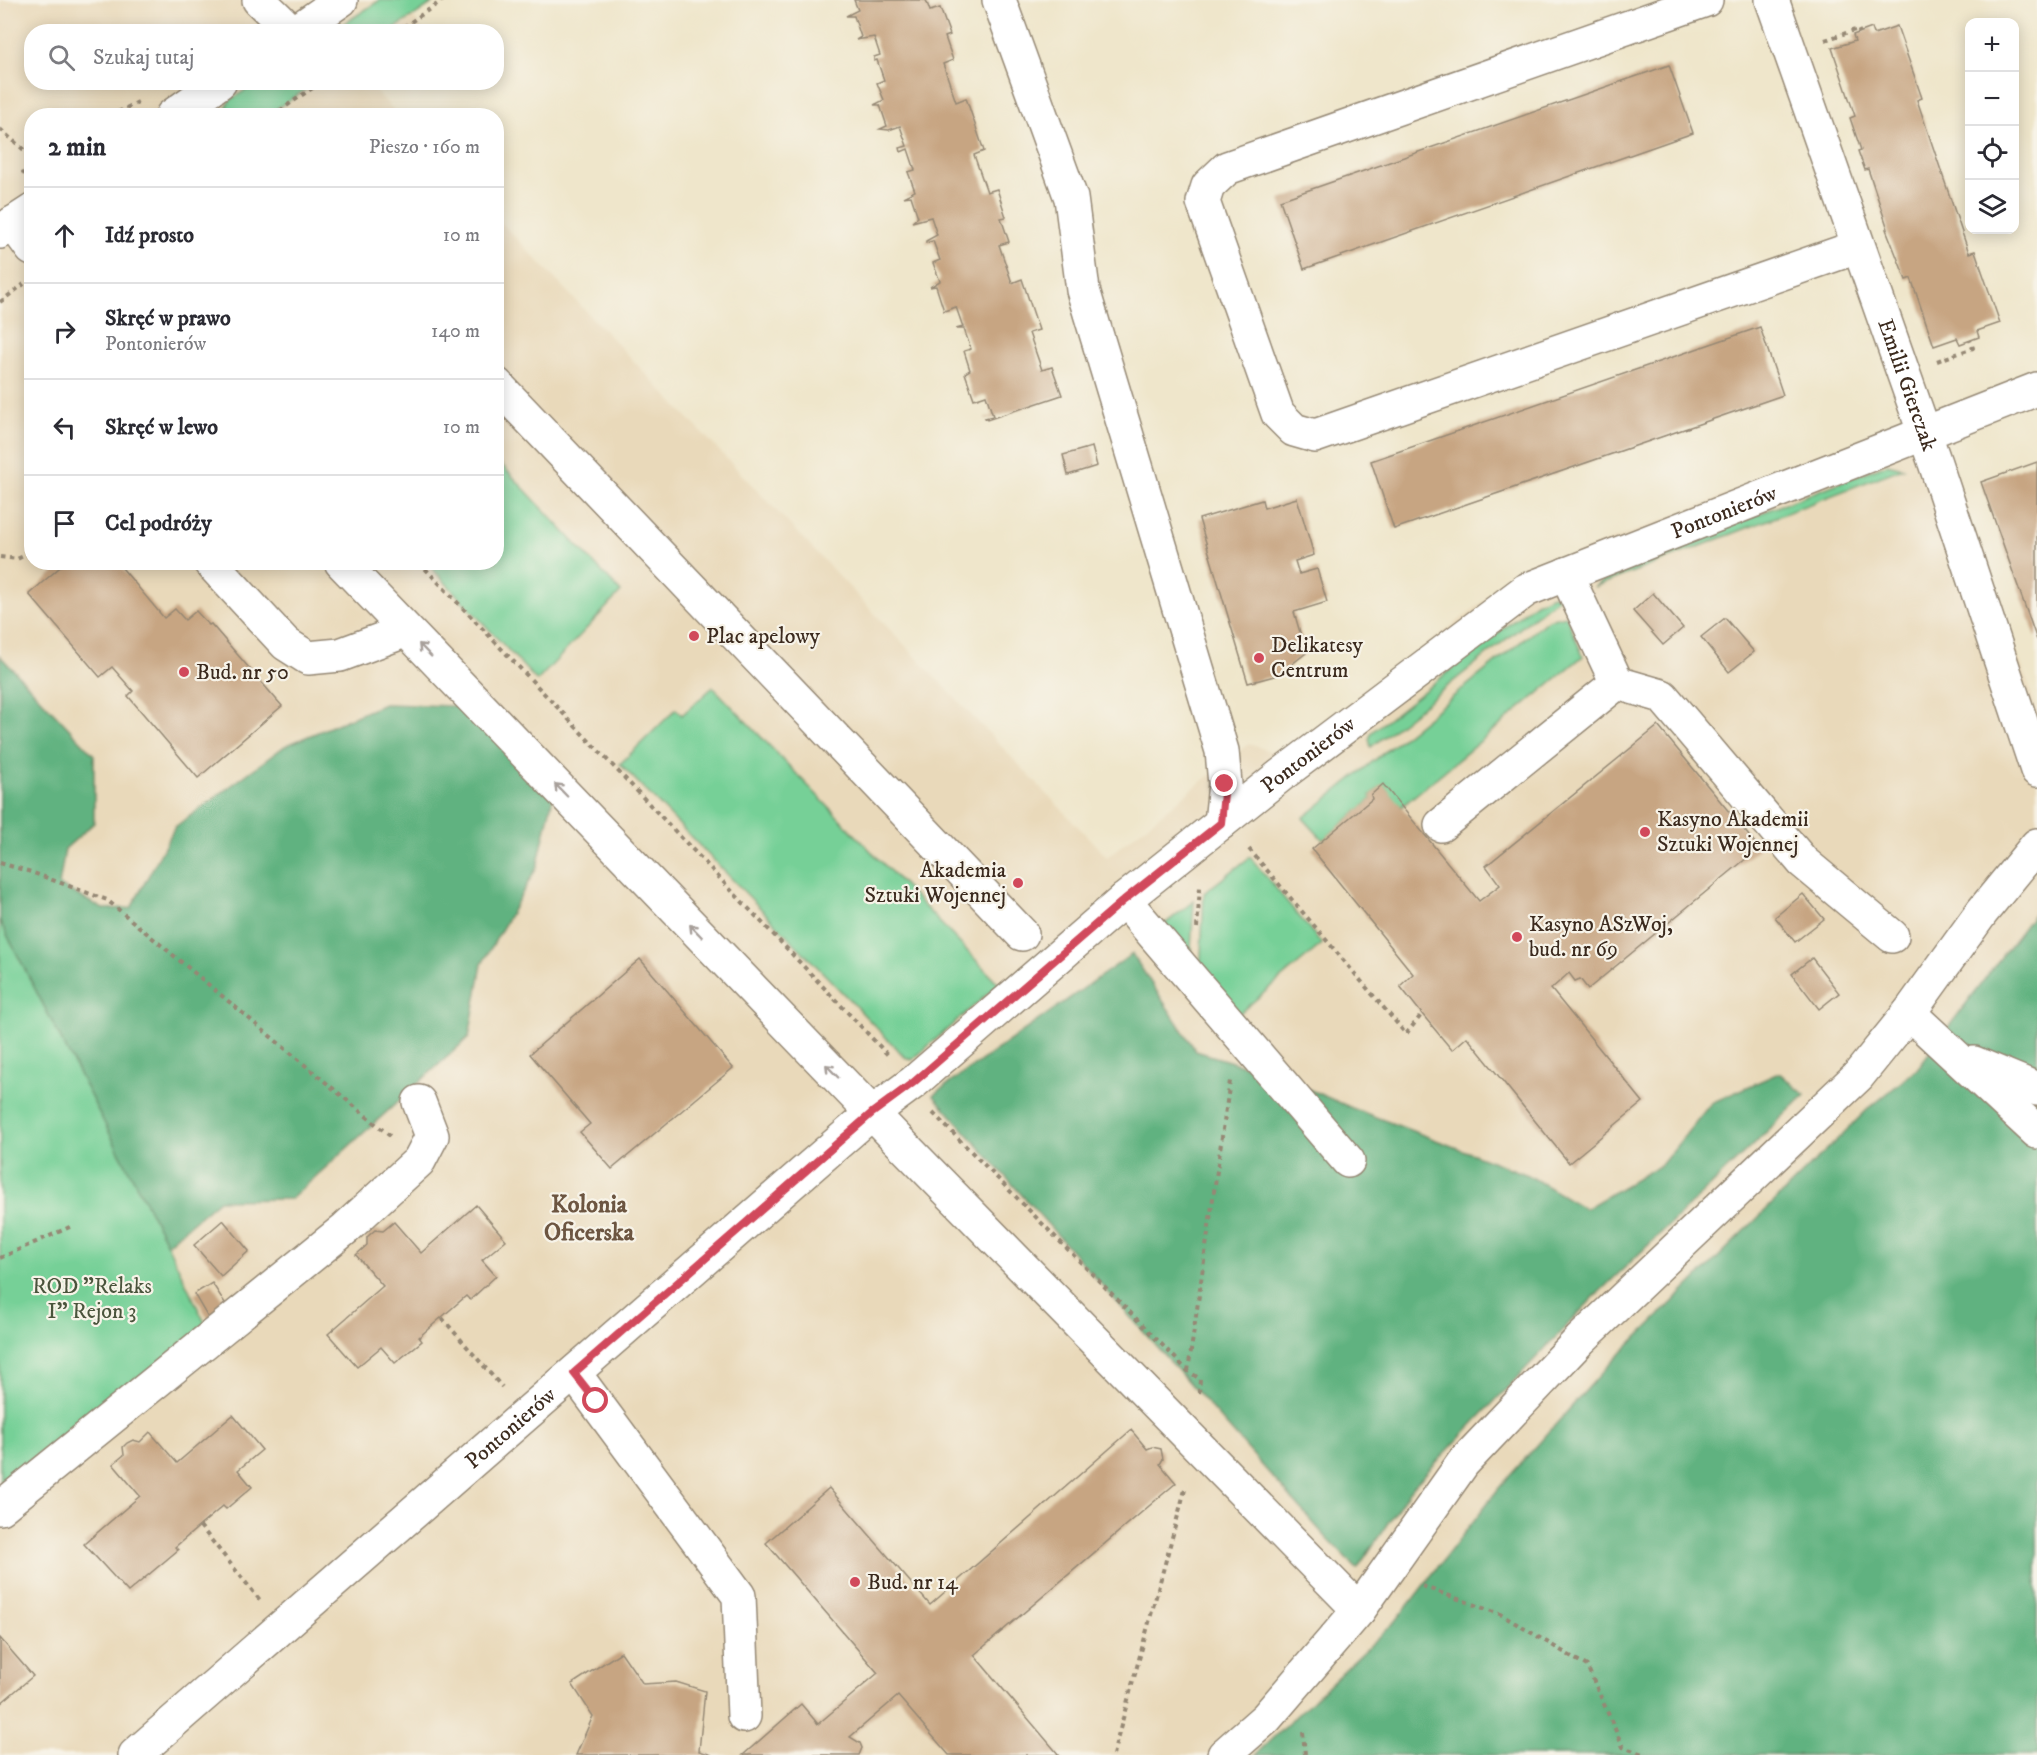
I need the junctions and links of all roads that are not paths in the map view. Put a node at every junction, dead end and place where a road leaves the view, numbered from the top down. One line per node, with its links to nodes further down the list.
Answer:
1 (259, 0): 6 (street)
2 (341, 0): 7 (street)
3 (999, 0): 17 (street)
4 (1706, 0): 8 (street)
5 (1772, 0): 8 (street, Emilii Gierczak)
6 (284, 24)
7 (305, 24)
8 (1857, 247): 11 (street, Emilii Gierczak)
9 (2037, 389): 11 (street, Pontonierów)
10 (504, 392): 24 (street)
11 (1923, 433): 14 (street, Pontonierów); 18 (street, Emilii Gierczak)
12 (217, 570): 15 (street)
13 (349, 570): 15 (street)
14 (1566, 574): 16 (street); 19 (street, Pontonierów)
15 (402, 626): 30 (street, one-way to 15)
16 (1617, 683): 21 (street); 25 (street)
17 (1222, 751): 19 (street); 20 (street)
18 (2037, 770)
19 (1281, 775): 20 (street, Pontonierów)
20 (1221, 823): 23 (street, Pontonierów)
21 (1442, 825)
22 (2037, 845): 26 (street)
23 (1124, 900): 30 (street, Pontonierów); 32 (street)
24 (1022, 934)
25 (1892, 936)
26 (1909, 1012): 27 (street); 35 (street)
27 (1955, 1056): 28 (street); 31 (street)
28 (2037, 1089)
29 (419, 1102): 34 (street)
30 (872, 1113): 33 (street, Pontonierów); 35 (street)
31 (2037, 1132)
32 (1348, 1161)
33 (574, 1373): 36 (street); 37 (street, Pontonierów)
34 (0, 1508)
35 (1359, 1610): 38 (street)
36 (744, 1716)
37 (135, 1755)
38 (1224, 1755)

